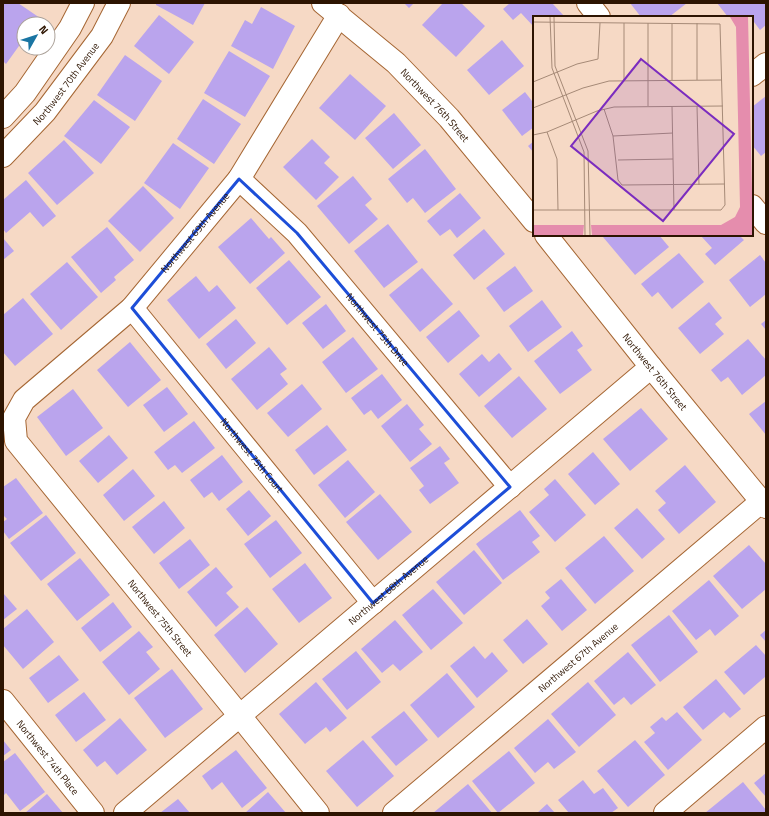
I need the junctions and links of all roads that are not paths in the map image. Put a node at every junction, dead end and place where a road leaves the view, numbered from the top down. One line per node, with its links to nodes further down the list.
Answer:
1 (83, 3): 8 (street)
2 (119, 3): 9 (street, Northwest 70th Avenue)
3 (588, 3): 5 (street)
4 (331, 9): 10 (street, Northwest 69th Avenue); 12 (street, Northwest 76th Street)
5 (598, 16)
6 (766, 64): 7 (street)
7 (753, 74)
8 (3, 117)
9 (3, 156)
10 (239, 179): 15 (street, Northwest 69th Avenue); 18 (street, Northwest 75th Drive)
11 (753, 207): 13 (street)
12 (533, 219)
13 (766, 223)
14 (547, 236): 16 (street, Northwest 76th Street)
15 (132, 308): 17 (street, Northwest 69th Avenue); 20 (street, Northwest 75th Court)
16 (651, 367): 18 (street, Northwest 68th Avenue); 19 (street, Northwest 76th Street)
17 (14, 418): 22 (street, Northwest 75th Street)
18 (510, 487): 20 (street, Northwest 68th Avenue)
19 (764, 504): 27 (street, Northwest 67th Avenue)
20 (373, 603): 22 (street, Northwest 68th Avenue)
21 (3, 701): 24 (street, Northwest 74th Place)
22 (240, 716): 25 (street, Northwest 68th Avenue); 26 (street, Northwest 75th Street)
23 (766, 727): 28 (street)
24 (93, 813)
25 (125, 813)
26 (318, 813)
27 (394, 813)
28 (665, 813)

